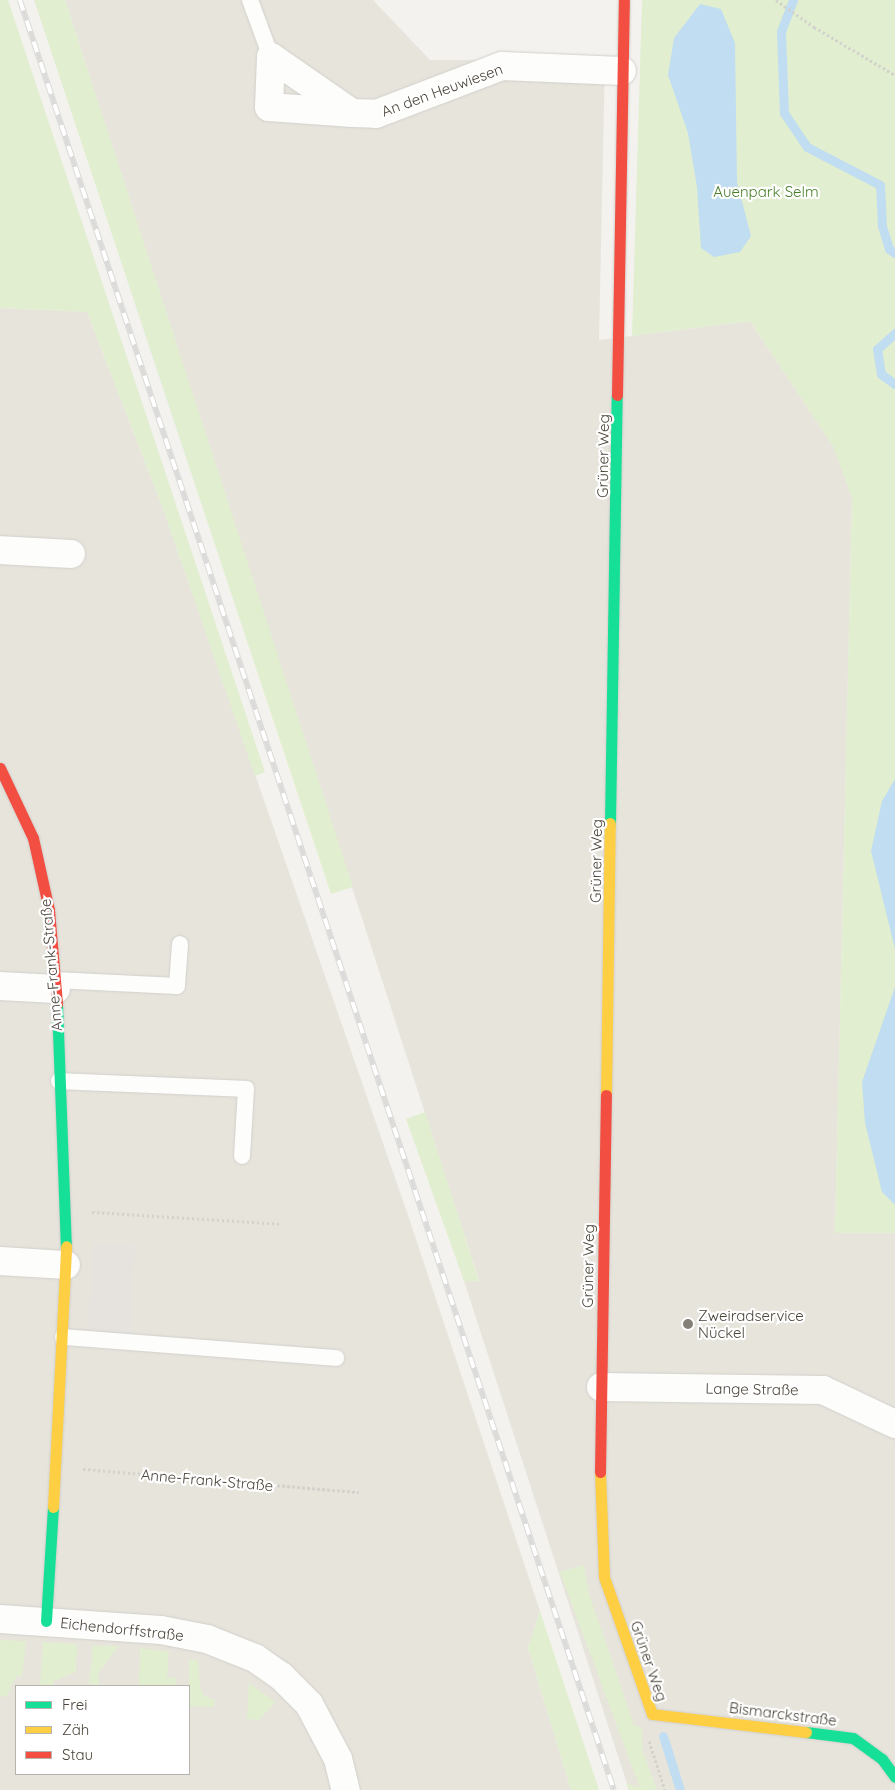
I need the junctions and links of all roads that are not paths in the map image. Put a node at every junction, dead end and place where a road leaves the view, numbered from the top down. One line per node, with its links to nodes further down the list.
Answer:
1 (250, 0): 3 (lane, An den Heuwiesen)
2 (624, 0): 4 (street, Grüner Weg)
3 (271, 58): 5 (street, An den Heuwiesen); 5 (street, An den Heuwiesen)
4 (622, 71): 5 (street, An den Heuwiesen); 18 (street, Grüner Weg)
5 (352, 112)
6 (0, 550): 7 (street)
7 (71, 554)
8 (0, 768): 10 (street, Anne-Frank-Straße)
9 (180, 944): 10 (lane)
10 (55, 984): 11 (street); 12 (street, Anne-Frank-Straße)
11 (0, 986)
12 (59, 1081): 13 (lane); 15 (street, Anne-Frank-Straße)
13 (242, 1156)
14 (0, 1261): 15 (street)
15 (66, 1265): 16 (street, Anne-Frank-Straße)
16 (63, 1337): 17 (lane); 21 (street, Anne-Frank-Straße)
17 (336, 1358)
18 (601, 1387): 19 (street, Lange Straße); 22 (street, Grüner Weg)
19 (895, 1424)
20 (0, 1619): 21 (street, Eichendorffstraße)
21 (46, 1621): 24 (street, Eichendorffstraße)
22 (652, 1714): 23 (street, Bismarckstraße)
23 (895, 1777)
24 (346, 1790)

